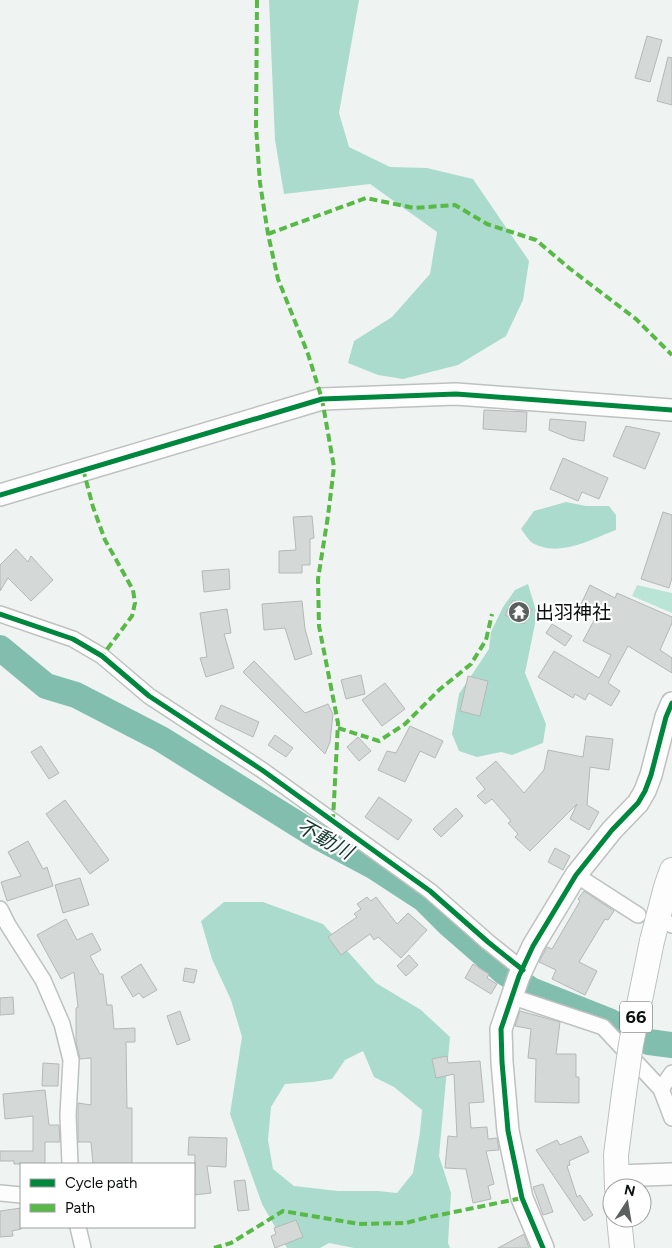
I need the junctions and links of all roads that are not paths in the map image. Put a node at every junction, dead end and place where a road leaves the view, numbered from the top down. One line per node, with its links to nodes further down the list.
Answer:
1 (672, 410): 2 (street)
2 (0, 495)
3 (0, 614): 9 (street)
4 (672, 703): 6 (street)
5 (672, 870): 15 (main road, 66, bridge)
6 (576, 875): 8 (street); 9 (street)
7 (0, 909): 13 (street)
8 (638, 915)
9 (518, 983): 11 (street); 22 (street)
10 (672, 1073): 11 (street)
11 (661, 1088): 12 (street)
12 (672, 1118)
13 (70, 1163)
14 (672, 1174): 16 (street)
15 (617, 1178)
16 (644, 1178)
17 (0, 1193): 18 (street)
18 (20, 1195)
19 (78, 1228): 21 (street)
20 (620, 1228): 23 (main road)
21 (82, 1248)
22 (543, 1248)
23 (622, 1248)

